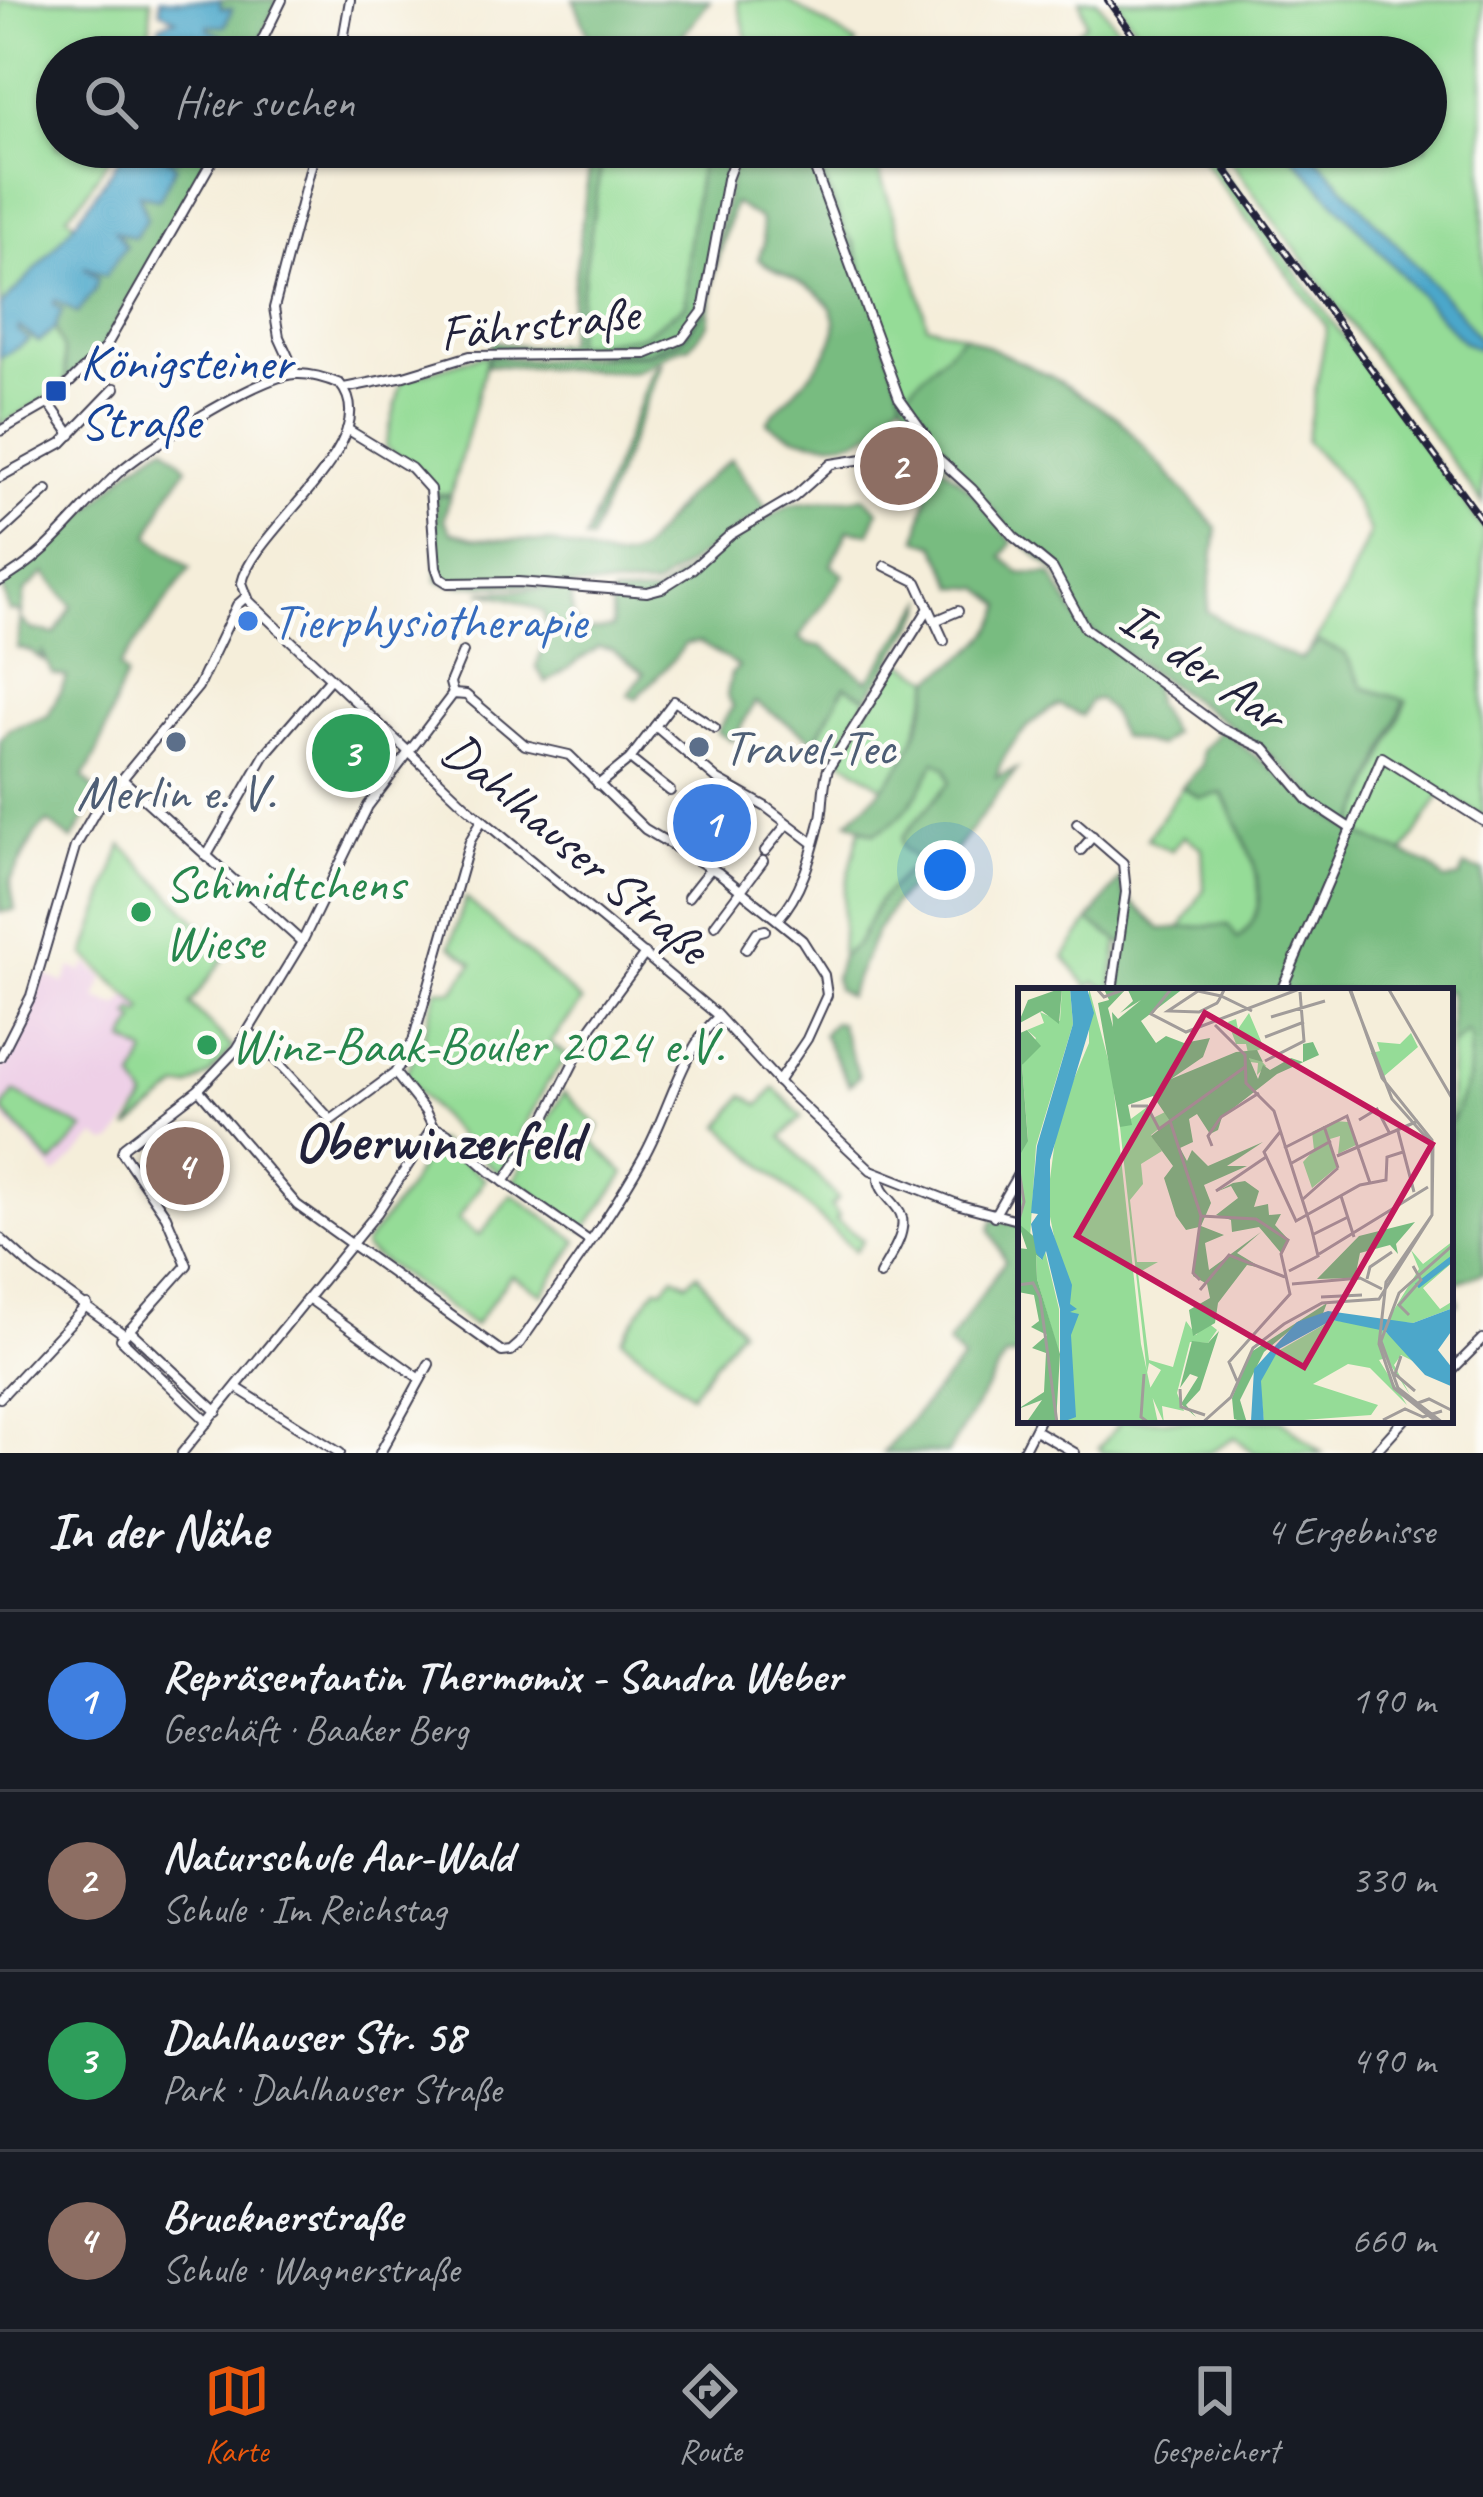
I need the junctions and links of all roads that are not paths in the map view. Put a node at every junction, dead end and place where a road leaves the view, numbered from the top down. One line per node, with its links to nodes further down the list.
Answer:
1 (282, 0): 3 (street)
2 (350, 0): 4 (street)
3 (264, 36)
4 (344, 36)
5 (208, 168): 12 (street)
6 (310, 168): 9 (street)
7 (731, 168): 11 (street, Fährstraße)
8 (815, 168): 16 (street)
9 (296, 374): 11 (street); 21 (street)
10 (115, 388): 15 (street)
11 (344, 388): 13 (street)
12 (49, 403): 14 (street); 15 (street)
13 (347, 429): 16 (street); 22 (street)
14 (0, 431)
15 (71, 435): 17 (street)
16 (928, 449): 43 (street, In der Aar)
17 (0, 477)
18 (47, 490): 19 (street)
19 (0, 533)
20 (884, 566): 23 (street)
21 (0, 581)
22 (246, 597): 29 (street, Dahlhauser Straße); 35 (street)
23 (927, 610): 25 (street); 26 (street)
24 (958, 611): 25 (street)
25 (937, 622): 26 (street); 27 (street)
26 (914, 630): 45 (street)
27 (944, 641)
28 (463, 652): 30 (street)
29 (330, 679): 33 (street, Dahlhauser Straße); 47 (street)
30 (453, 694): 33 (street); 36 (street)
31 (655, 726): 32 (street); 34 (street); 38 (street)
32 (715, 728)
33 (407, 752): 39 (street, Dahlhauser Straße); 54 (street)
34 (630, 759): 36 (street); 37 (street)
35 (122, 778): 47 (street); 61 (street)
36 (598, 785): 48 (street)
37 (670, 791)
38 (752, 802): 42 (street); 48 (street)
39 (482, 820): 56 (street, Dahlhauser Straße); 62 (street)
40 (1483, 820): 43 (street)
41 (1077, 823): 44 (street)
42 (787, 824): 45 (street); 49 (street)
43 (1351, 828): 58 (street)
44 (1093, 836): 46 (street); 57 (street)
45 (812, 842): 51 (street)
46 (1081, 850)
47 (206, 857): 54 (street)
48 (709, 867): 49 (street); 50 (street)
49 (742, 889): 51 (street); 52 (street)
50 (688, 897)
51 (778, 919): 63 (street)
52 (715, 925)
53 (764, 930): 55 (street)
54 (302, 942): 60 (street)
55 (746, 949)
56 (645, 954): 59 (street, Dahlhauser Straße); 68 (street)
57 (1112, 988)
58 (1282, 988)
59 (718, 1017): 63 (street, Dahlhauser Straße); 72 (street)
60 (249, 1031): 62 (street); 64 (street)
61 (0, 1057)
62 (394, 1073): 65 (street)
63 (778, 1082): 66 (street, Dahlhauser Straße)
64 (198, 1090): 73 (street); 77 (street)
65 (433, 1127): 68 (street); 73 (street)
66 (878, 1174): 69 (street, Dahlhauser Straße); 74 (street)
67 (1018, 1175): 69 (street)
68 (504, 1182): 72 (street)
69 (998, 1217): 70 (street, Dahlhauser Straße)
70 (1018, 1220)
71 (0, 1238): 76 (street)
72 (589, 1241): 73 (street)
73 (352, 1245): 75 (street)
74 (880, 1275)
75 (308, 1298): 81 (street); 82 (street)
76 (88, 1305): 77 (street); 83 (street)
77 (127, 1333): 84 (street); 85 (street)
78 (1483, 1339): 80 (street)
79 (429, 1364): 81 (street)
80 (1453, 1369)
81 (419, 1378): 90 (street)
82 (237, 1388): 84 (street); 89 (street)
83 (0, 1398)
84 (217, 1412): 85 (street)
85 (208, 1422): 88 (street)
86 (1400, 1423): 93 (street)
87 (1037, 1425): 91 (street); 92 (street)
88 (182, 1453)
89 (340, 1453)
90 (380, 1453)
91 (1022, 1453)
92 (1075, 1453)
93 (1375, 1453)

